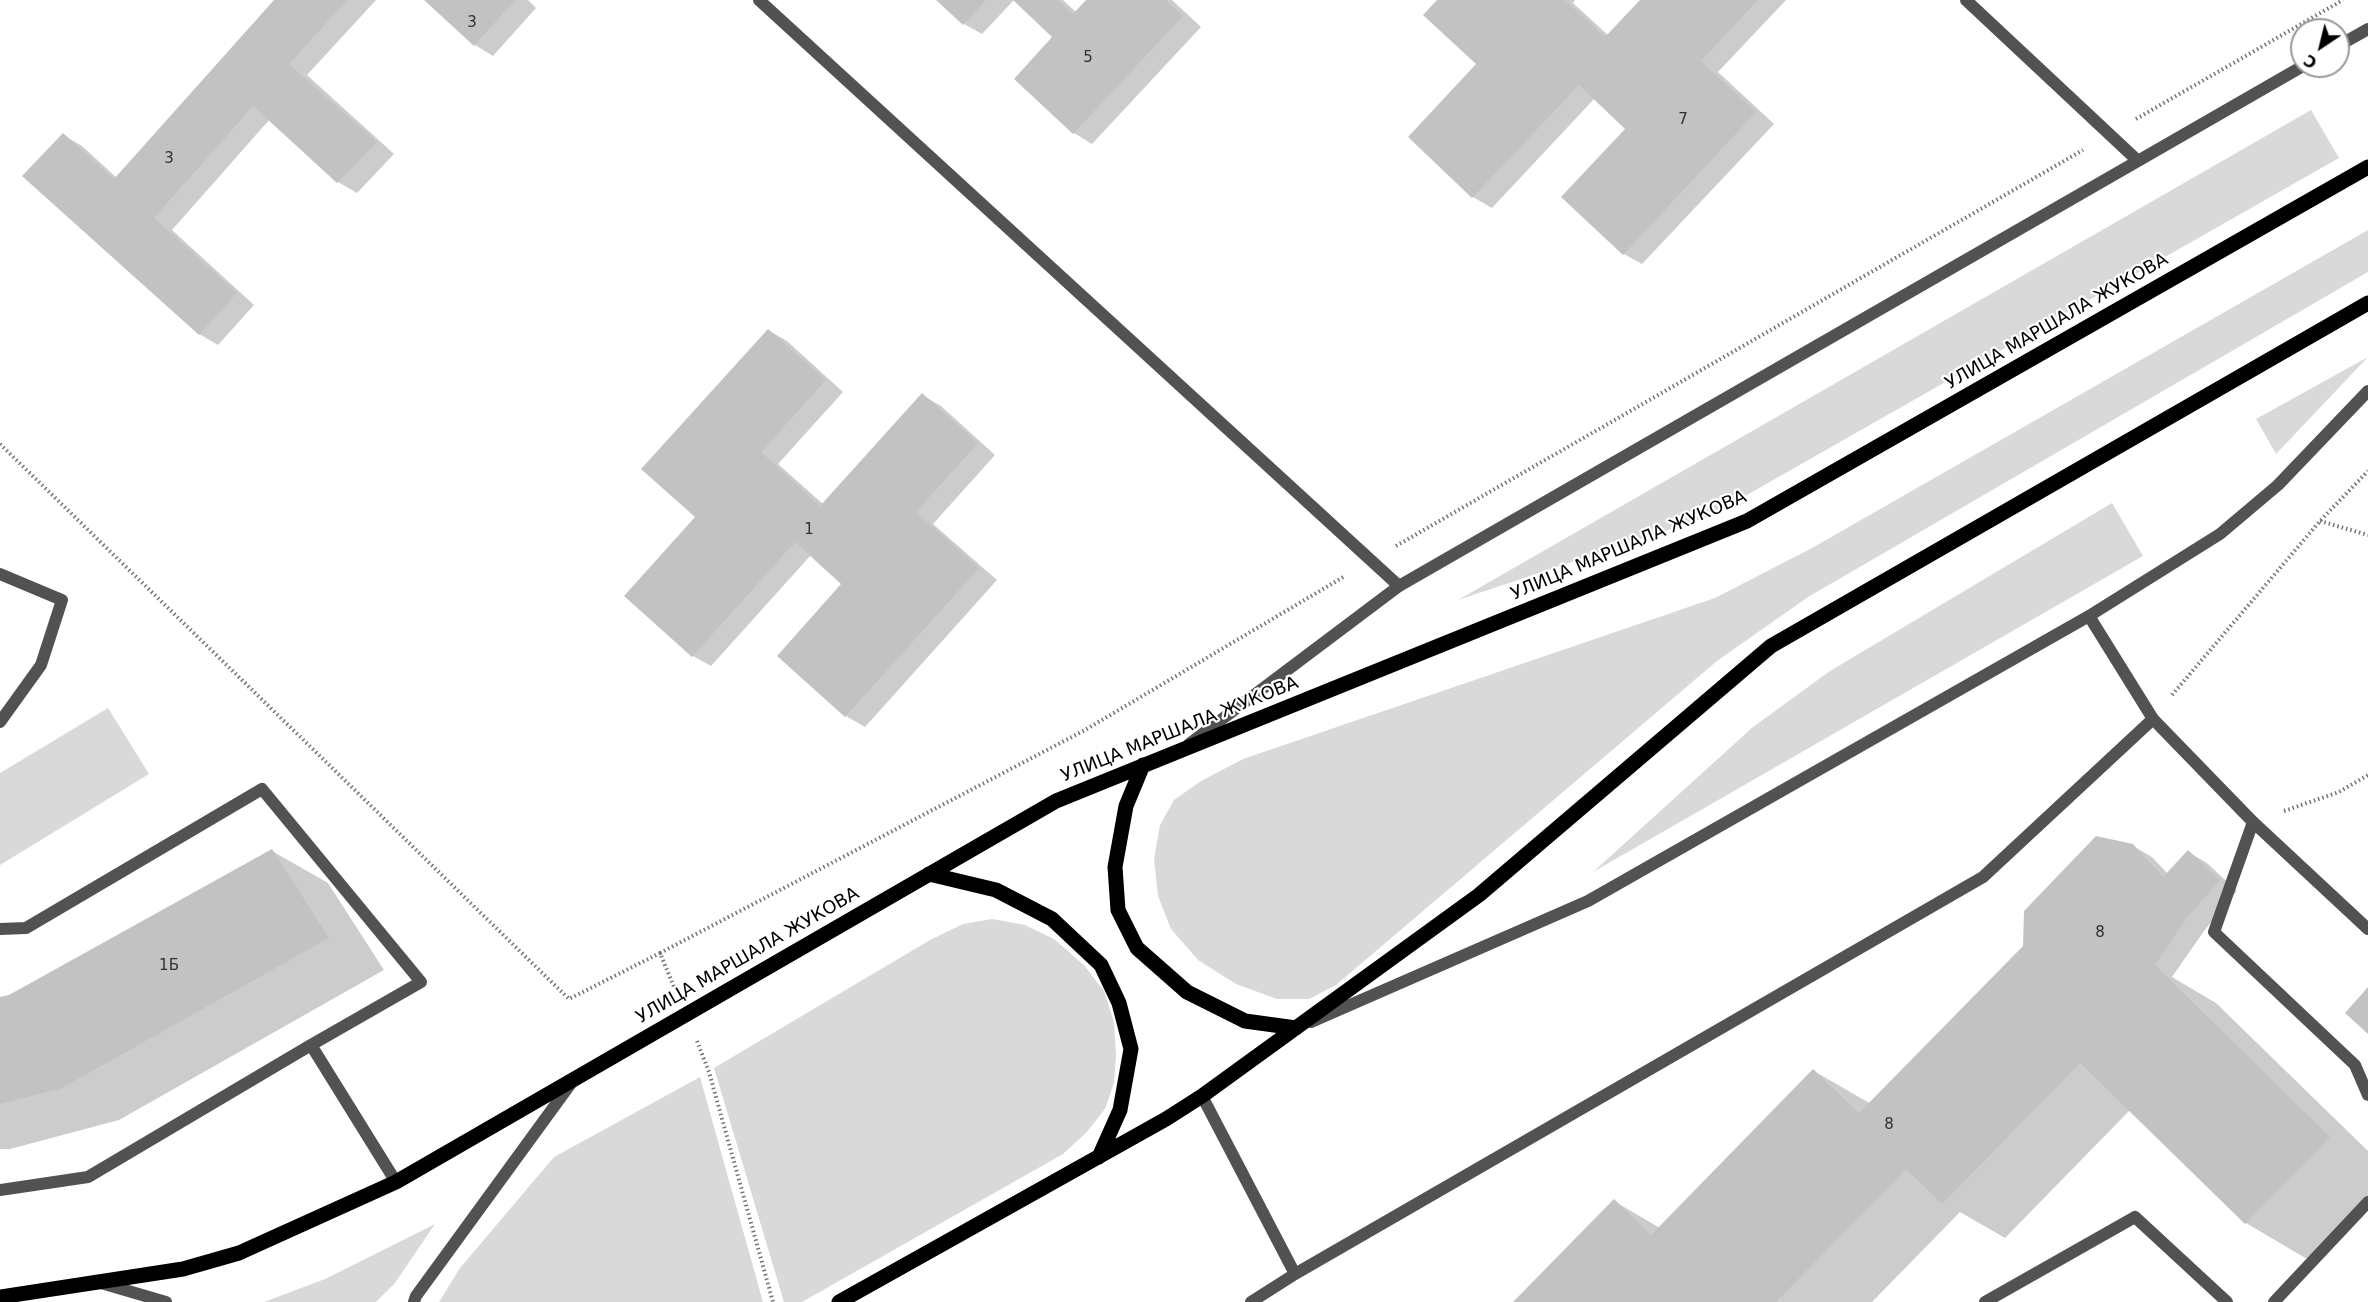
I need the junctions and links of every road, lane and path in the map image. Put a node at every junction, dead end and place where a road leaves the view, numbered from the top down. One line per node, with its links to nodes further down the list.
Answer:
1 (759, 0): 16 (street)
2 (1966, 0): 7 (street)
3 (2343, 0): 7 (path)
4 (2368, 29): 5 (street)
5 (2350, 39)
6 (2290, 73): 8 (street)
7 (2109, 135): 8 (street); 16 (path)
8 (2138, 161): 18 (street)
9 (2368, 167): 22 (main road, УЛИЦА МАРШАЛА ЖУКОВА)
10 (2368, 303): 31 (main road)
11 (2368, 391): 19 (street)
12 (0, 444): 29 (path)
13 (2368, 471): 14 (path)
14 (2320, 521): 15 (path); 20 (path)
15 (2368, 535)
16 (1371, 561): 18 (street); 29 (path)
17 (0, 574): 21 (street)
18 (1399, 586): 22 (street)
19 (2089, 616): 20 (street); 31 (street)
20 (2153, 719): 25 (street); 40 (street)
21 (0, 722)
22 (1179, 751): 23 (main road, УЛИЦА МАРШАЛА ЖУКОВА)
23 (1143, 765): 26 (main road, УЛИЦА МАРШАЛА ЖУКОВА); 31 (main road)
24 (2368, 775): 25 (path)
25 (2253, 822): 28 (street); 34 (street)
26 (929, 874): 30 (main road, УЛИЦА МАРШАЛА ЖУКОВА); 36 (main road)
27 (0, 929): 32 (street)
28 (2368, 929)
29 (660, 953): 30 (path)
30 (686, 1014): 33 (main road, УЛИЦА МАРШАЛА ЖУКОВА); 45 (path)
31 (1296, 1028): 35 (main road)
32 (310, 1045): 37 (street); 38 (street)
33 (575, 1078): 37 (main road, УЛИЦА МАРШАЛА ЖУКОВА); 44 (street)
34 (2368, 1095)
35 (1202, 1096): 36 (main road); 40 (street)
36 (1099, 1157): 46 (main road)
37 (396, 1182): 41 (main road, УЛИЦА МАРШАЛА ЖУКОВА)
38 (0, 1190)
39 (2368, 1202): 50 (street)
40 (1295, 1274): 47 (street)
41 (97, 1281): 42 (main road, УЛИЦА МАРШАЛА ЖУКОВА); 43 (street)
42 (0, 1297)
43 (166, 1302)
44 (414, 1302)
45 (773, 1302)
46 (839, 1302)
47 (1251, 1302)
48 (1985, 1302): 49 (street)
49 (2227, 1302)
50 (2274, 1302)

